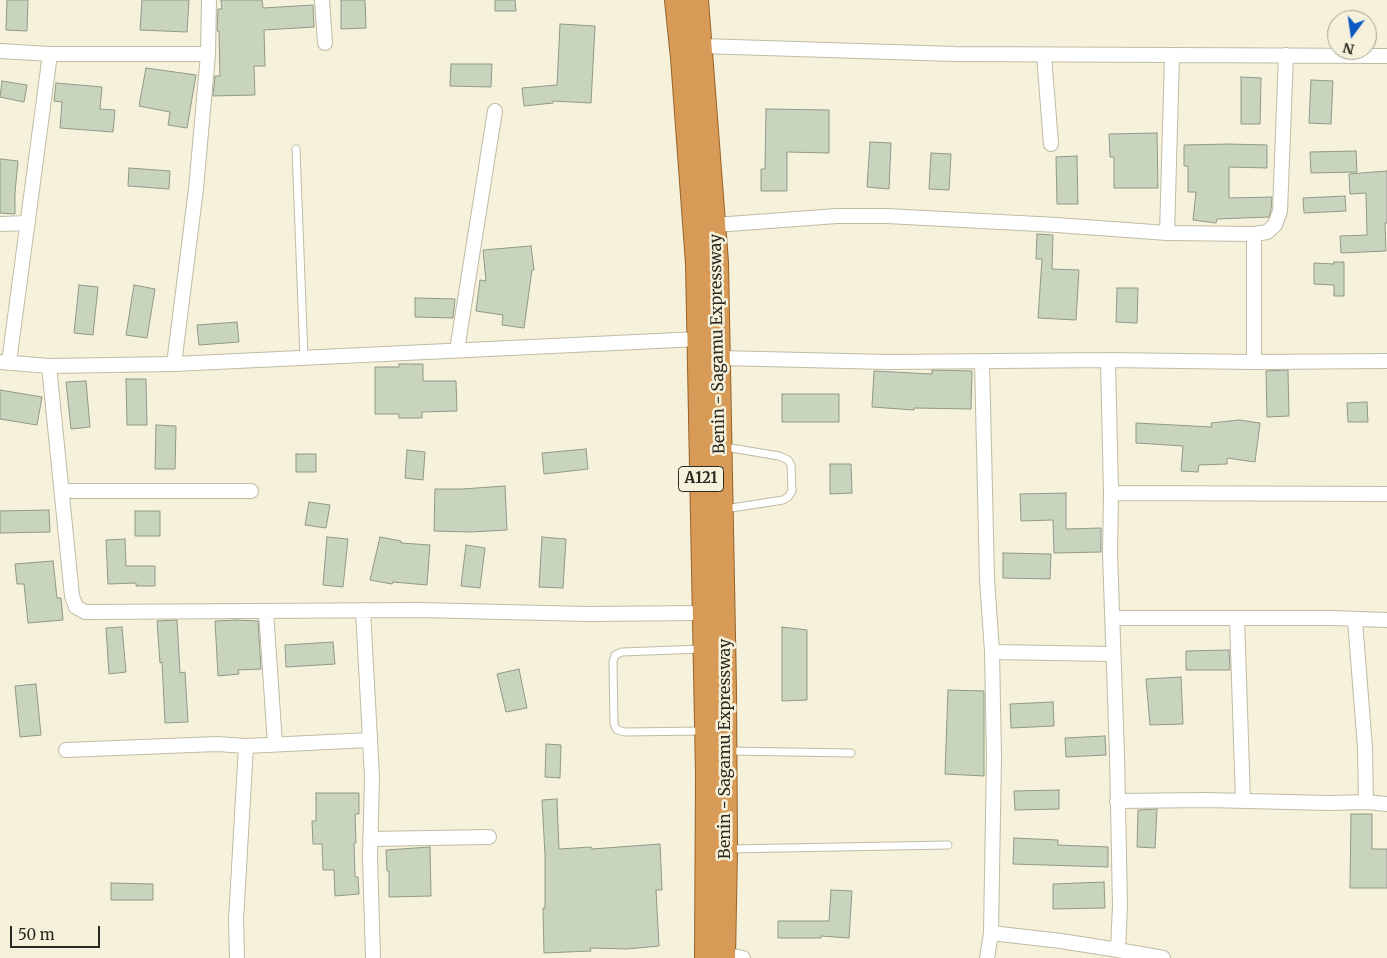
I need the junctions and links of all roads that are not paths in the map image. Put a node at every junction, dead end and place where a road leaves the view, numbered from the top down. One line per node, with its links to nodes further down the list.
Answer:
1 (209, 0): 9 (street)
2 (322, 0): 5 (street)
3 (676, 0): 22 (highway, A121)
4 (697, 0): 6 (highway, Benin - Sagamu Expressway / A121)
5 (325, 43)
6 (701, 46): 10 (street); 19 (highway, Benin - Sagamu Expressway / A121)
7 (0, 50): 8 (street)
8 (50, 54): 9 (street); 17 (street)
9 (208, 54): 31 (street)
10 (1044, 55): 12 (street); 15 (street)
11 (1286, 55): 12 (street); 13 (street); 21 (street)
12 (1172, 56): 20 (street)
13 (1387, 56)
14 (495, 112): 23 (street)
15 (1051, 144)
16 (296, 149): 24 (lane)
17 (28, 223): 18 (street); 29 (street)
18 (0, 224)
19 (715, 224): 20 (street); 25 (highway, Benin - Sagamu Expressway / A121)
20 (1167, 233): 21 (street)
21 (1254, 234): 30 (street)
22 (698, 339): 23 (street); 41 (highway, A121)
23 (457, 350): 24 (street)
24 (304, 358): 31 (street)
25 (719, 358): 27 (street); 33 (highway, Benin - Sagamu Expressway / A121)
26 (1108, 360): 27 (street); 30 (street); 36 (street)
27 (982, 361): 47 (street)
28 (1387, 361): 30 (street)
29 (4, 362): 32 (street)
30 (1254, 362)
31 (174, 364): 32 (street)
32 (49, 366): 34 (street)
33 (721, 446): 38 (highway, Benin - Sagamu Expressway / A121); 38 (lane)
34 (62, 491): 35 (street); 40 (street)
35 (251, 491)
36 (1111, 493): 37 (street); 42 (street)
37 (1387, 494)
38 (722, 509): 54 (highway, Benin - Sagamu Expressway / A121)
39 (363, 610): 40 (street); 41 (street); 50 (street)
40 (266, 611): 51 (street)
41 (704, 613): 46 (highway, A121)
42 (1113, 618): 43 (street); 48 (street)
43 (1237, 619): 44 (street); 57 (street)
44 (1355, 620): 45 (street); 58 (street)
45 (1387, 620)
46 (705, 649): 49 (highway, A121); 49 (lane)
47 (992, 652): 48 (street); 64 (street)
48 (1112, 654): 56 (street)
49 (706, 731): 66 (highway, A121)
50 (370, 740): 51 (street); 61 (street)
51 (275, 744): 52 (street)
52 (246, 746): 53 (street); 67 (street)
53 (66, 750)
54 (725, 751): 55 (lane); 63 (highway, Benin - Sagamu Expressway / A121)
55 (851, 753)
56 (1117, 801): 57 (street); 65 (street)
57 (1243, 801): 58 (street)
58 (1366, 802): 59 (street)
59 (1387, 804)
60 (490, 838): 61 (street)
61 (370, 839): 68 (street)
62 (948, 845): 63 (lane)
63 (726, 850): 66 (highway, Benin - Sagamu Expressway / A121)
64 (991, 933): 65 (street); 69 (street)
65 (1118, 950): 70 (street)
66 (725, 957)
67 (237, 958)
68 (373, 958)
69 (987, 958)
70 (1163, 958)

